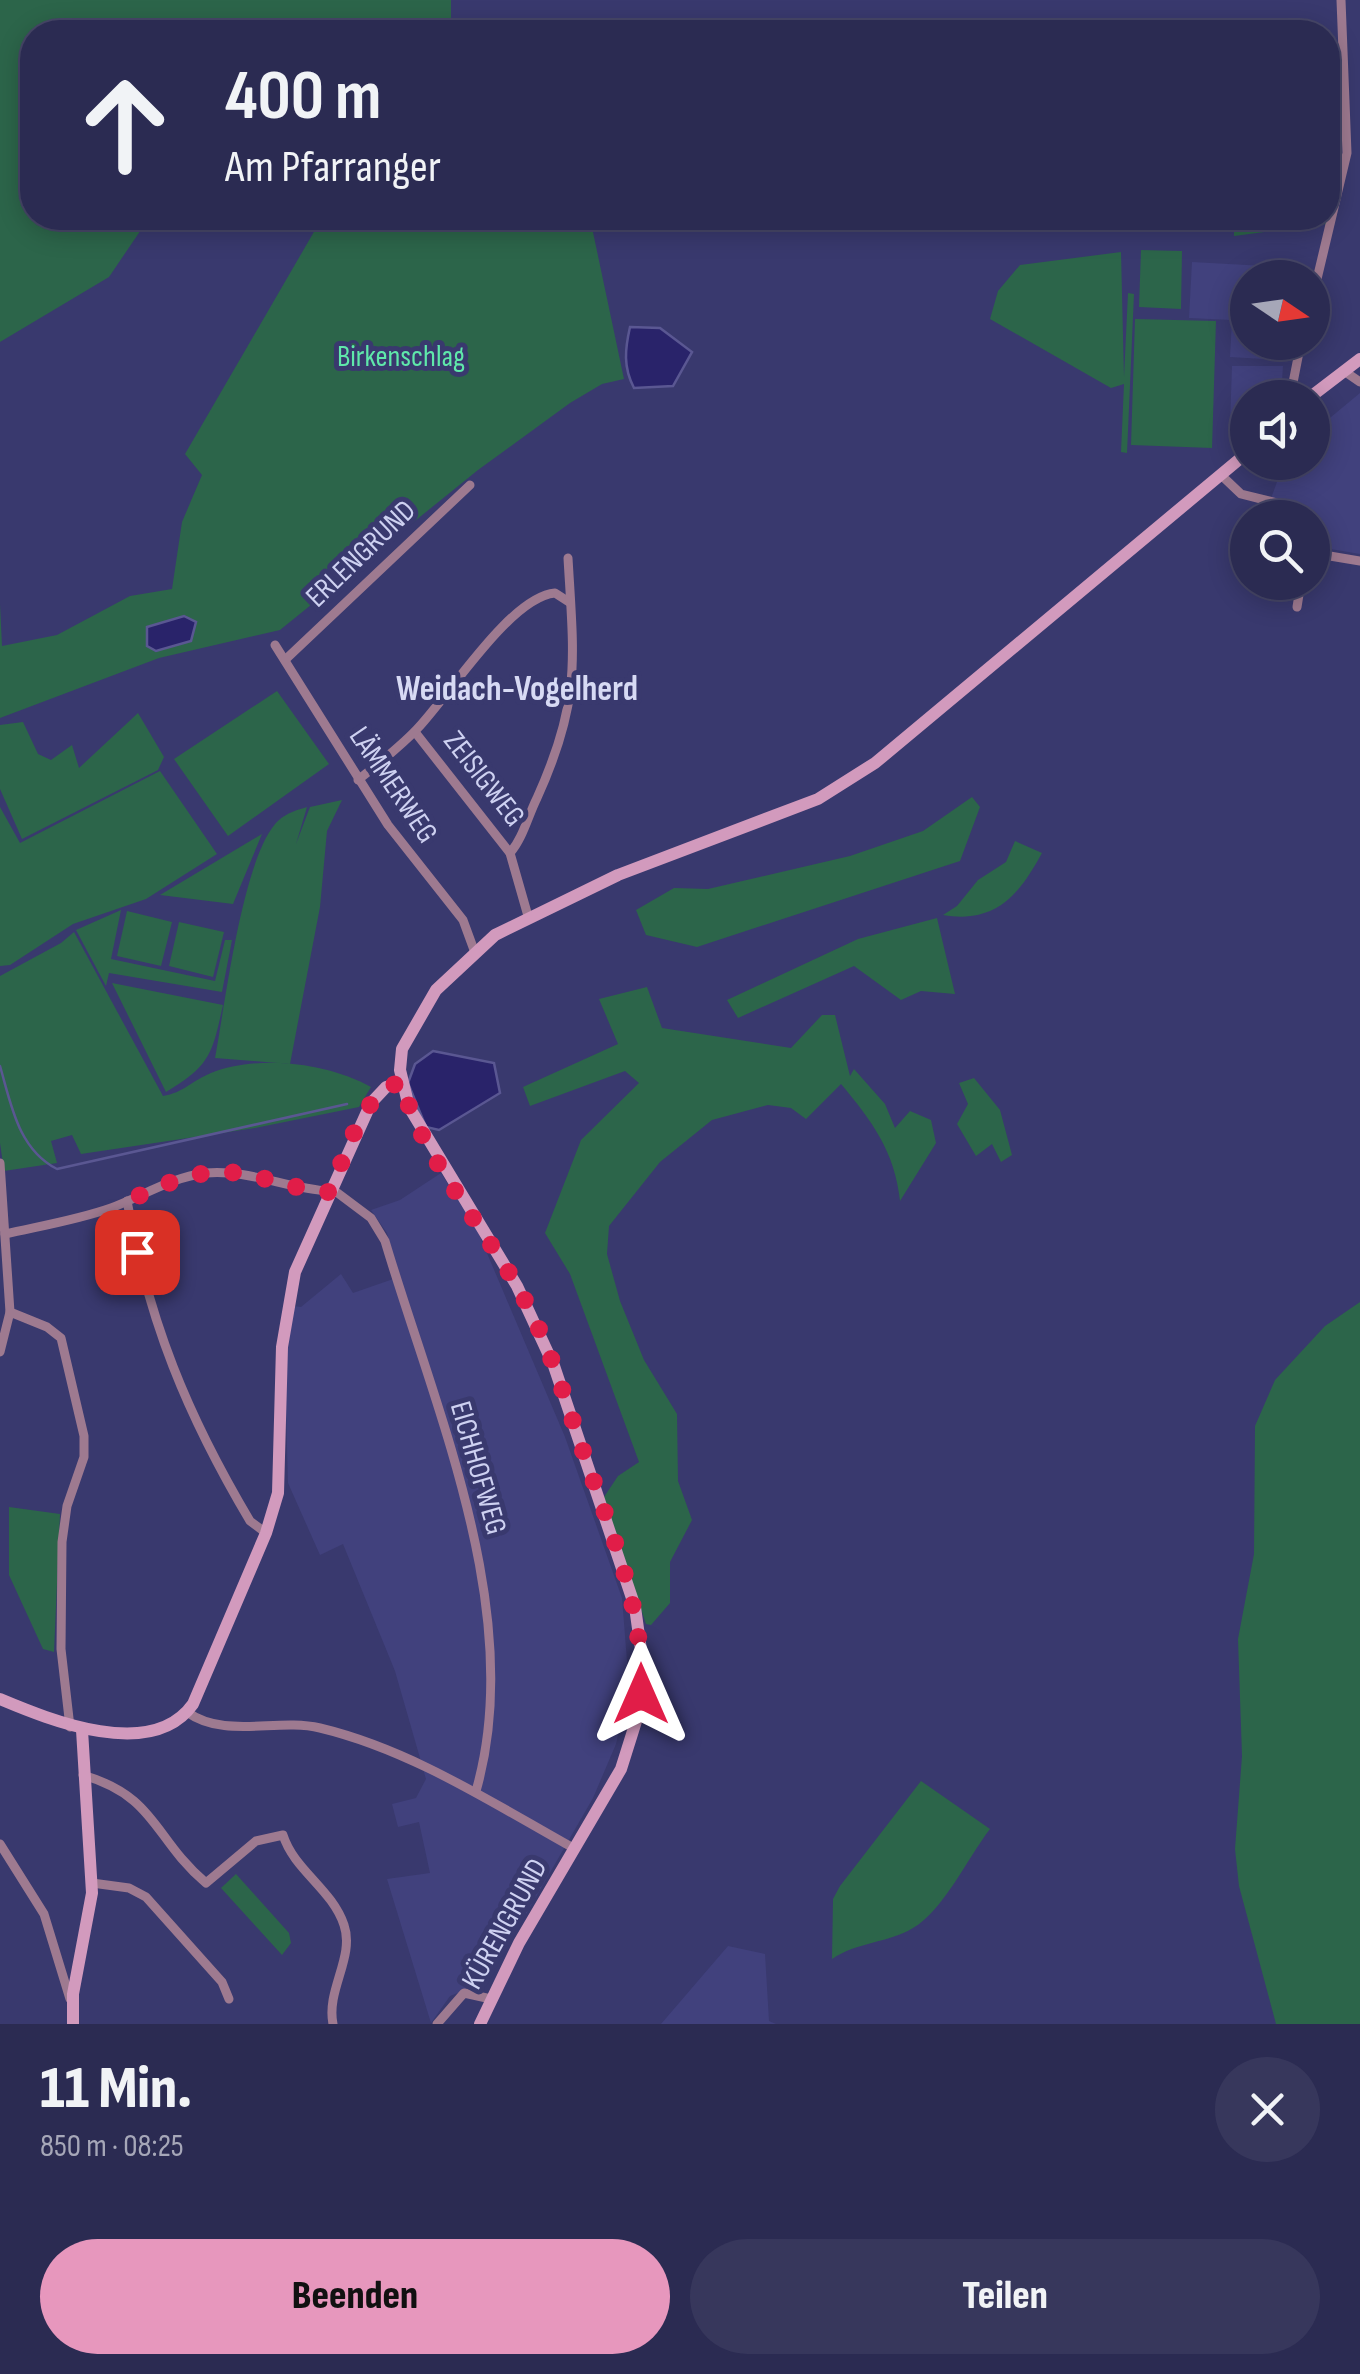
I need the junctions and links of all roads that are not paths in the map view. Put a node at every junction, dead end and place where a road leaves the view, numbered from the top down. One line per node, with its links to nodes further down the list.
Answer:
1 (1341, 0): 2 (street)
2 (1340, 186)
3 (1329, 230): 4 (street)
4 (1322, 260)
5 (1360, 359): 6 (main road)
6 (1344, 370): 7 (main road); 8 (street)
7 (1330, 381)
8 (1360, 382)
9 (1230, 468): 10 (main road)
10 (1221, 476): 12 (street); 24 (main road)
11 (470, 485): 20 (street, ERLENGRUND)
12 (1267, 500)
13 (1330, 556): 15 (street)
14 (568, 558): 17 (street)
15 (1360, 561)
16 (1299, 600): 18 (street)
17 (570, 604): 21 (street); 23 (street)
18 (1298, 607)
19 (275, 645): 20 (street, LÄMMERWEG)
20 (286, 659): 22 (street, LÄMMERWEG)
21 (415, 732): 22 (street); 23 (street, ZEISIGWEG)
22 (358, 780): 25 (street, LÄMMERWEG)
23 (510, 853): 24 (street, ZEISIGWEG)
24 (528, 916): 25 (main road)
25 (474, 950): 26 (main road)
26 (402, 1082): 28 (main road); 40 (main road, KÜRENGRUND)
27 (0, 1164): 30 (street)
28 (330, 1190): 29 (street); 33 (main road); 38 (street, EICHHOFWEG)
29 (128, 1201): 30 (street); 33 (street)
30 (4, 1234): 31 (street)
31 (10, 1312): 32 (street); 36 (street)
32 (0, 1352)
33 (266, 1533): 35 (main road)
34 (0, 1699): 36 (main road)
35 (186, 1712): 36 (main road); 38 (street)
36 (76, 1729): 37 (main road)
37 (83, 1775): 41 (main road); 46 (street)
38 (476, 1791): 40 (street)
39 (0, 1844): 42 (street)
40 (575, 1849): 44 (main road, KÜRENGRUND)
41 (92, 1883): 42 (main road); 43 (street)
42 (72, 1973): 45 (main road)
43 (229, 1998)
44 (491, 1999): 47 (street); 48 (main road, KÜRENGRUND)
45 (73, 2024)
46 (332, 2024)
47 (437, 2024)
48 (480, 2024)

